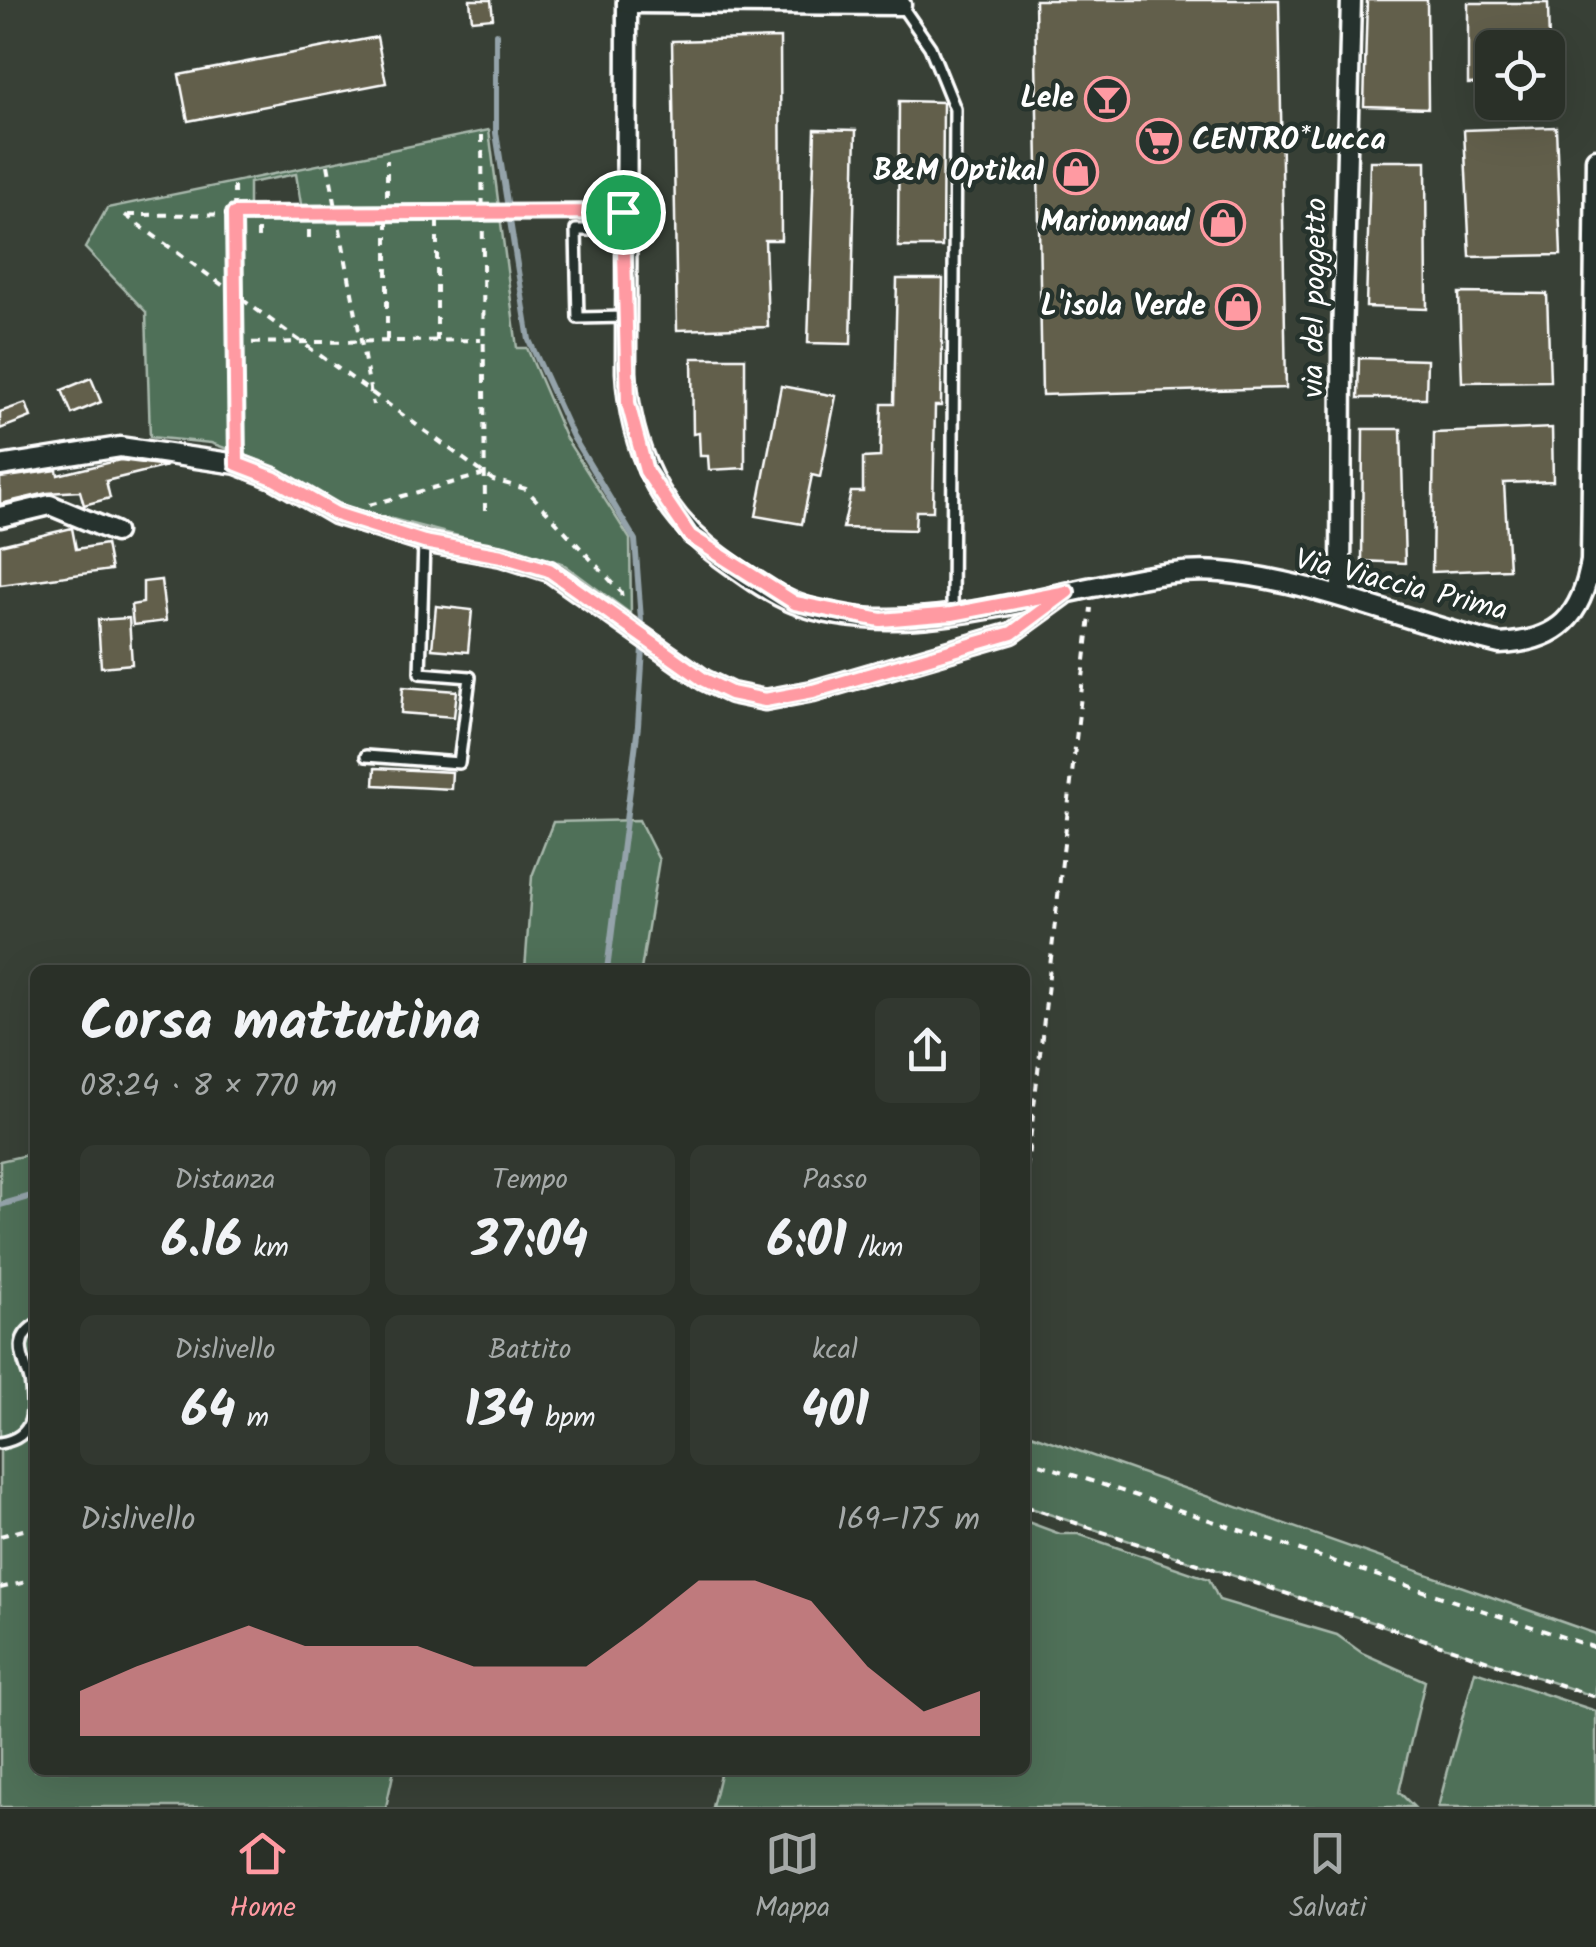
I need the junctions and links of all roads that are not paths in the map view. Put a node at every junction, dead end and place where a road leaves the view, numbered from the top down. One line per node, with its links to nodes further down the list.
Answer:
1 (1351, 0): 13 (street, via del poggetto)
2 (627, 2): 3 (street); 6 (street, Via Viaccia Prima)
3 (808, 4): 4 (street)
4 (901, 5): 14 (lane)
5 (1596, 160): 13 (street, Via Viaccia Prima)
6 (623, 221): 7 (street, Via Viaccia Prima); 7 (lane)
7 (626, 317): 14 (street, Via Viaccia Prima)
8 (0, 466): 11 (street)
9 (0, 516): 10 (street)
10 (115, 532)
11 (424, 542): 12 (street); 15 (lane)
12 (1059, 594): 13 (street, Via Viaccia Prima); 14 (street, Via Viaccia Prima)
13 (1341, 596)
14 (952, 614)
15 (366, 756)
16 (30, 1328): 17 (lane)
17 (30, 1370)
18 (30, 1426): 19 (lane)
19 (0, 1443)

